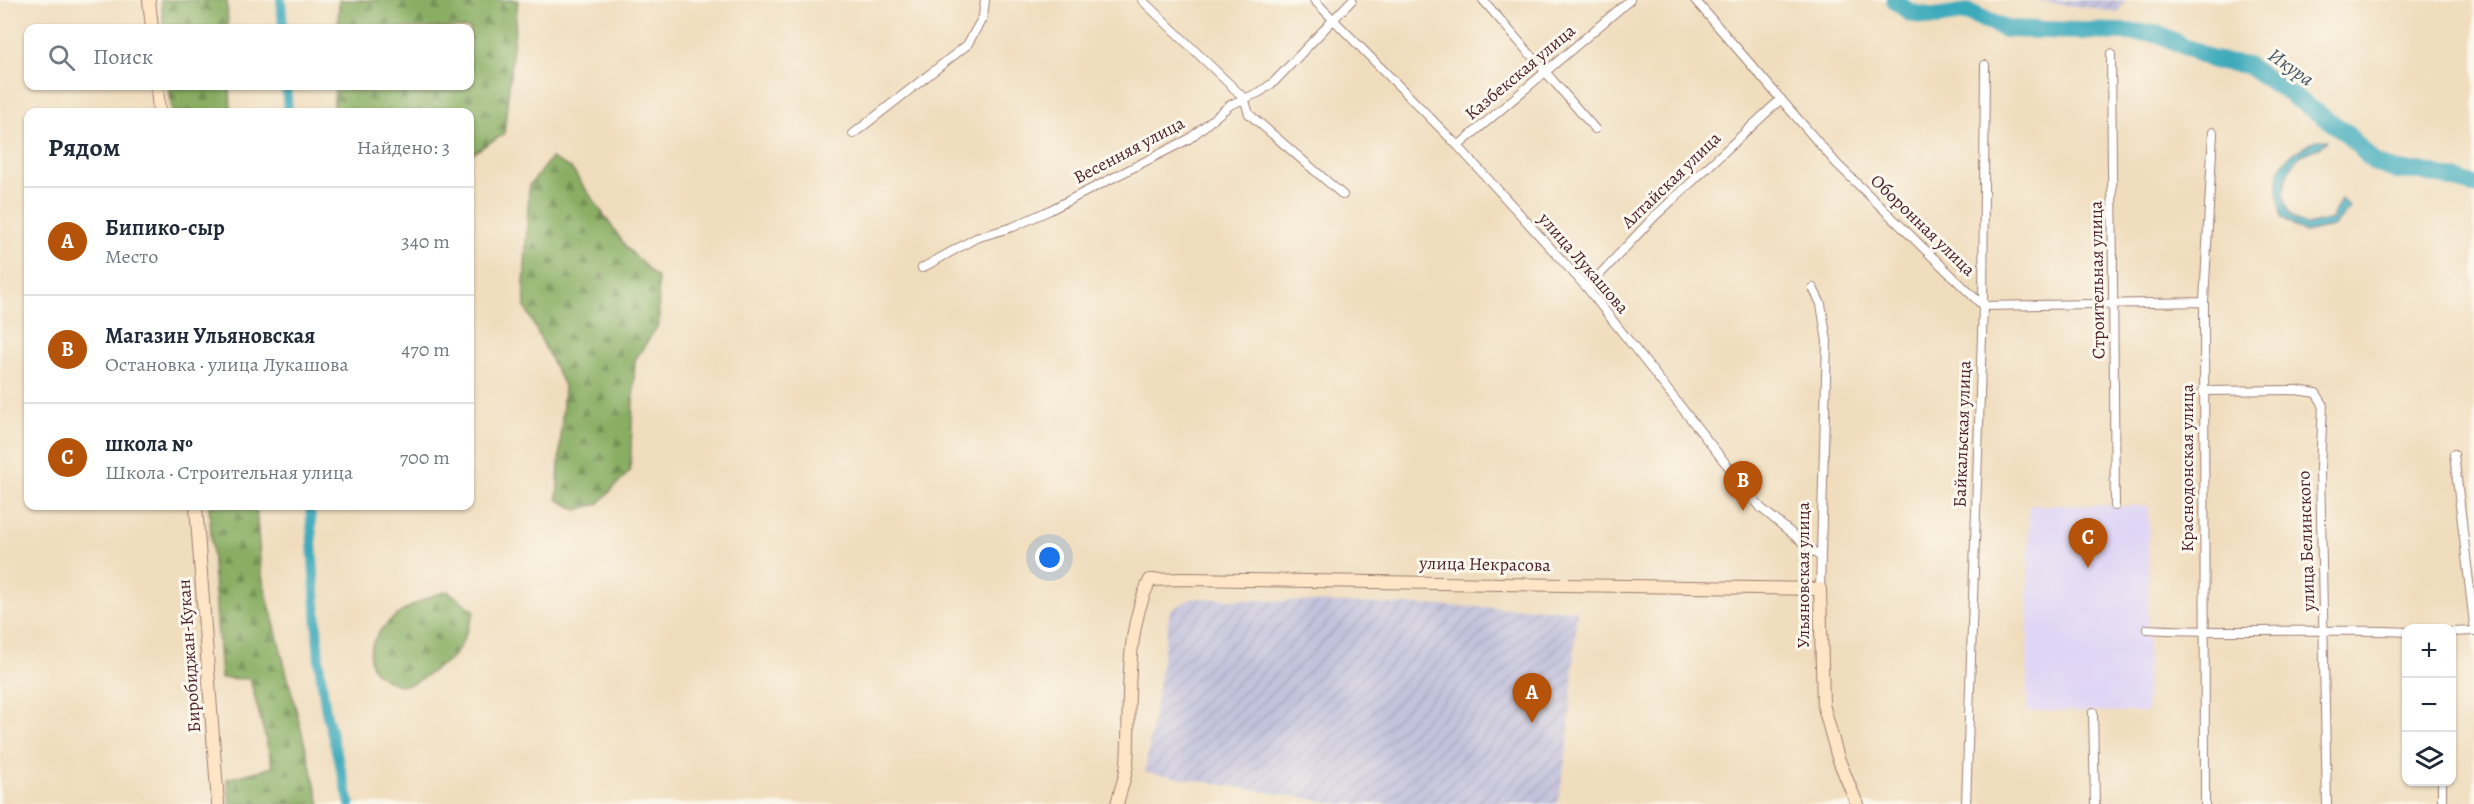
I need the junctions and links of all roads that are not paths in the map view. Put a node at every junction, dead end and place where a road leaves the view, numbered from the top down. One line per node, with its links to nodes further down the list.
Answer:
1 (149, 0): 10 (street)
2 (985, 0): 20 (street)
3 (1142, 0): 15 (street)
4 (1314, 0): 9 (street, улица Лукашова)
5 (1352, 0): 9 (street, Весенняя улица)
6 (1483, 0): 13 (street)
7 (1630, 0): 13 (street, Казбекская улица)
8 (1695, 0): 16 (street, Оборонная улица)
9 (1334, 20): 15 (street, Весенняя улица); 21 (street, улица Лукашова)
10 (152, 24)
11 (2111, 54): 27 (street, Строительная улица)
12 (1985, 65): 28 (street, Байкальская улица)
13 (1544, 72): 18 (street); 21 (street, Казбекская улица)
14 (157, 90): 17 (street)
15 (1244, 98): 22 (street); 23 (street, Весенняя улица)
16 (1781, 99): 24 (street, Алтайская улица); 28 (street, Оборонная улица)
17 (159, 108)
18 (1595, 129)
19 (2213, 132): 26 (street, Краснодонская улица)
20 (853, 134)
21 (1458, 146): 24 (street, улица Лукашова)
22 (1343, 195)
23 (922, 268)
24 (1587, 288): 33 (street, улица Лукашова)
25 (1813, 288): 33 (street, Ульяновская улица)
26 (2204, 302): 27 (street); 29 (street, Краснодонская улица)
27 (2113, 304): 28 (street); 31 (street, Строительная улица)
28 (1983, 306): 47 (street, Байкальская улица)
29 (2203, 390): 37 (street, улица Белинского); 41 (street, Краснодонская улица)
30 (2454, 453): 35 (street)
31 (2115, 506)
32 (196, 510): 44 (street, Биробиджан-Кукан)
33 (1819, 556): 34 (street, Ульяновская улица)
34 (1820, 589): 45 (street, улица Некрасова); 46 (street, Ульяновская улица)
35 (2474, 624)
36 (2147, 629): 41 (street)
37 (2325, 629): 39 (street); 41 (street); 50 (street, улица Белинского)
38 (2474, 631): 40 (street)
39 (2402, 632)
40 (2456, 632)
41 (2204, 633): 49 (street, Краснодонская улица)
42 (2093, 712): 48 (street)
43 (2442, 786): 51 (street)
44 (218, 804)
45 (1117, 804)
46 (1857, 804)
47 (1966, 804)
48 (2095, 804)
49 (2205, 804)
50 (2327, 804)
51 (2442, 804)

